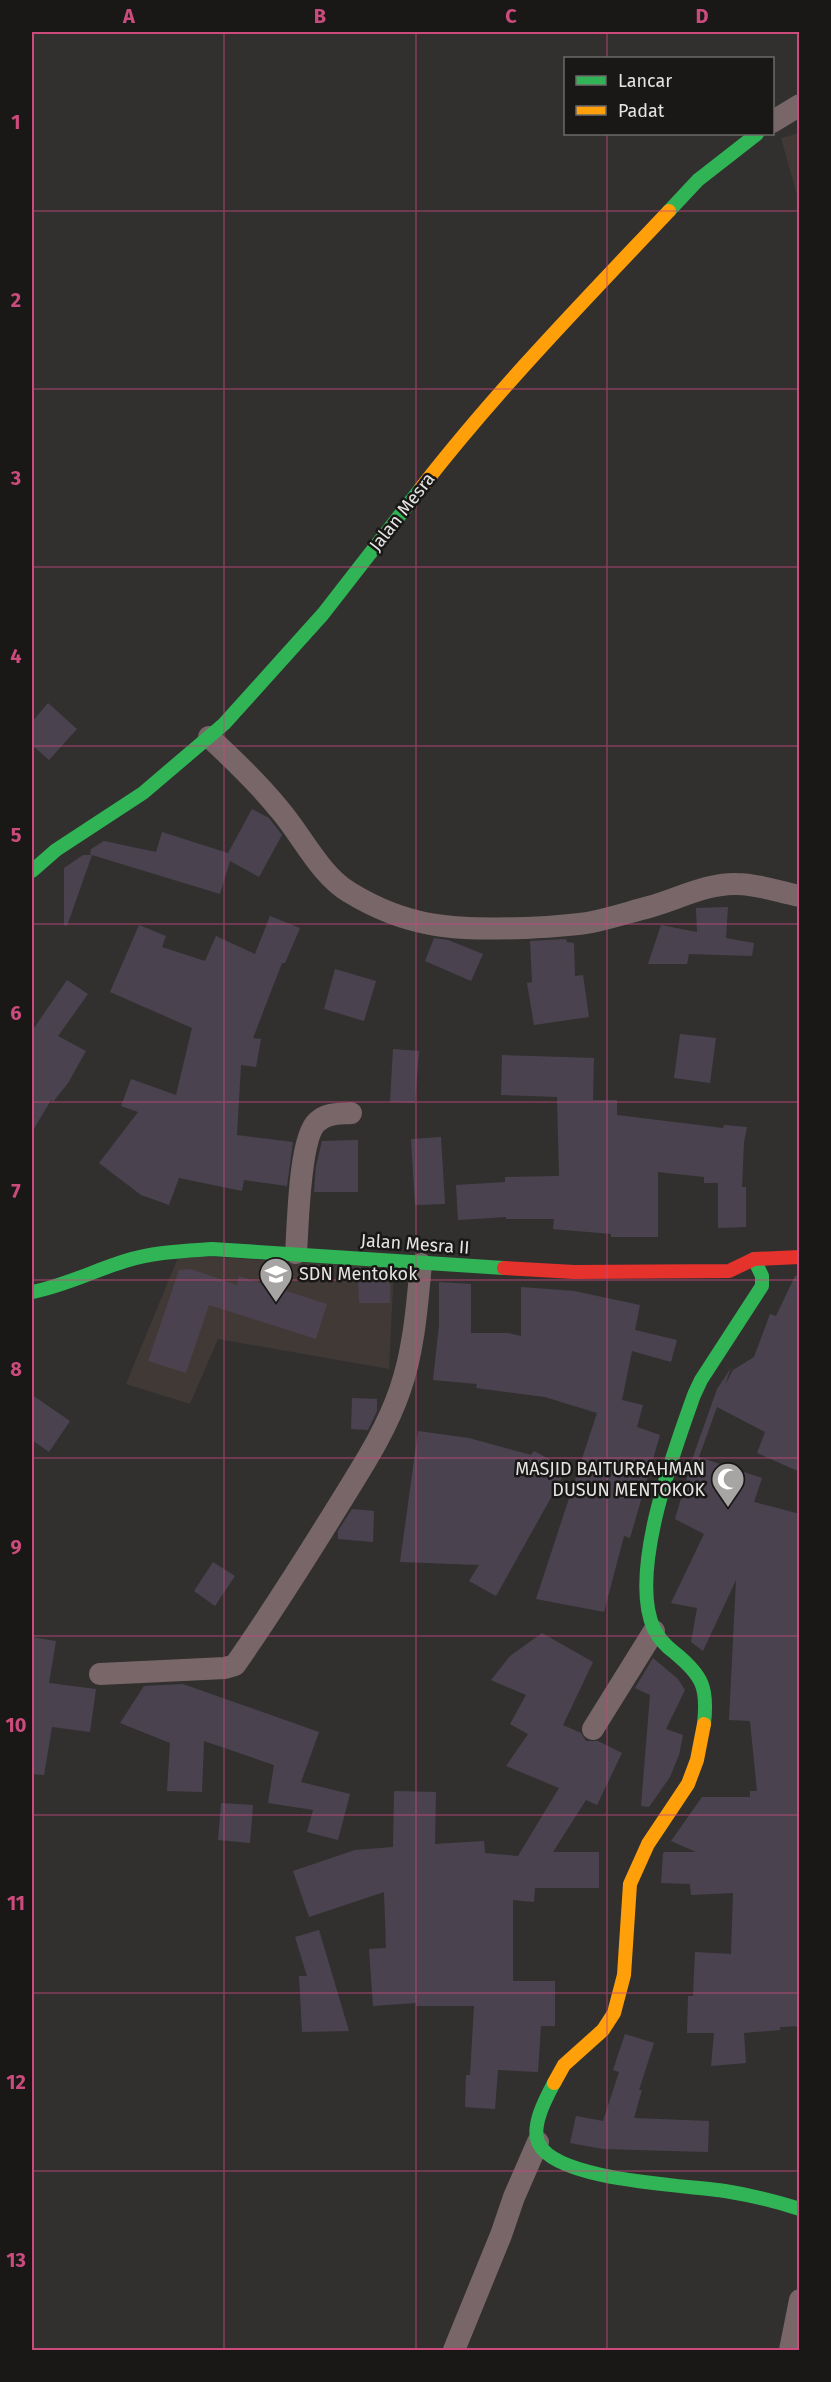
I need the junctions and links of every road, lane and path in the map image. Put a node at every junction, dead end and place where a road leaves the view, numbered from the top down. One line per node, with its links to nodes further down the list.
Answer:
1 (800, 105): 2 (street)
2 (774, 121)
3 (756, 135): 4 (street, Jalan Mesra)
4 (209, 737): 5 (street, Jalan Mesra); 6 (street)
5 (32, 871)
6 (800, 896)
7 (351, 1113): 8 (street)
8 (296, 1253): 11 (street, Jalan Mesra II); 12 (street, Jalan Mesra II)
9 (800, 1257): 10 (street, Jalan Mesra II)
10 (754, 1259): 11 (street, Jalan Mesra II); 13 (street)
11 (421, 1264): 14 (street)
12 (32, 1292)
13 (654, 1631): 15 (street); 16 (street)
14 (100, 1674)
15 (593, 1729)
16 (538, 2142): 17 (street); 19 (street)
17 (800, 2209)
18 (800, 2300): 20 (street)
19 (454, 2350)
20 (790, 2350)

